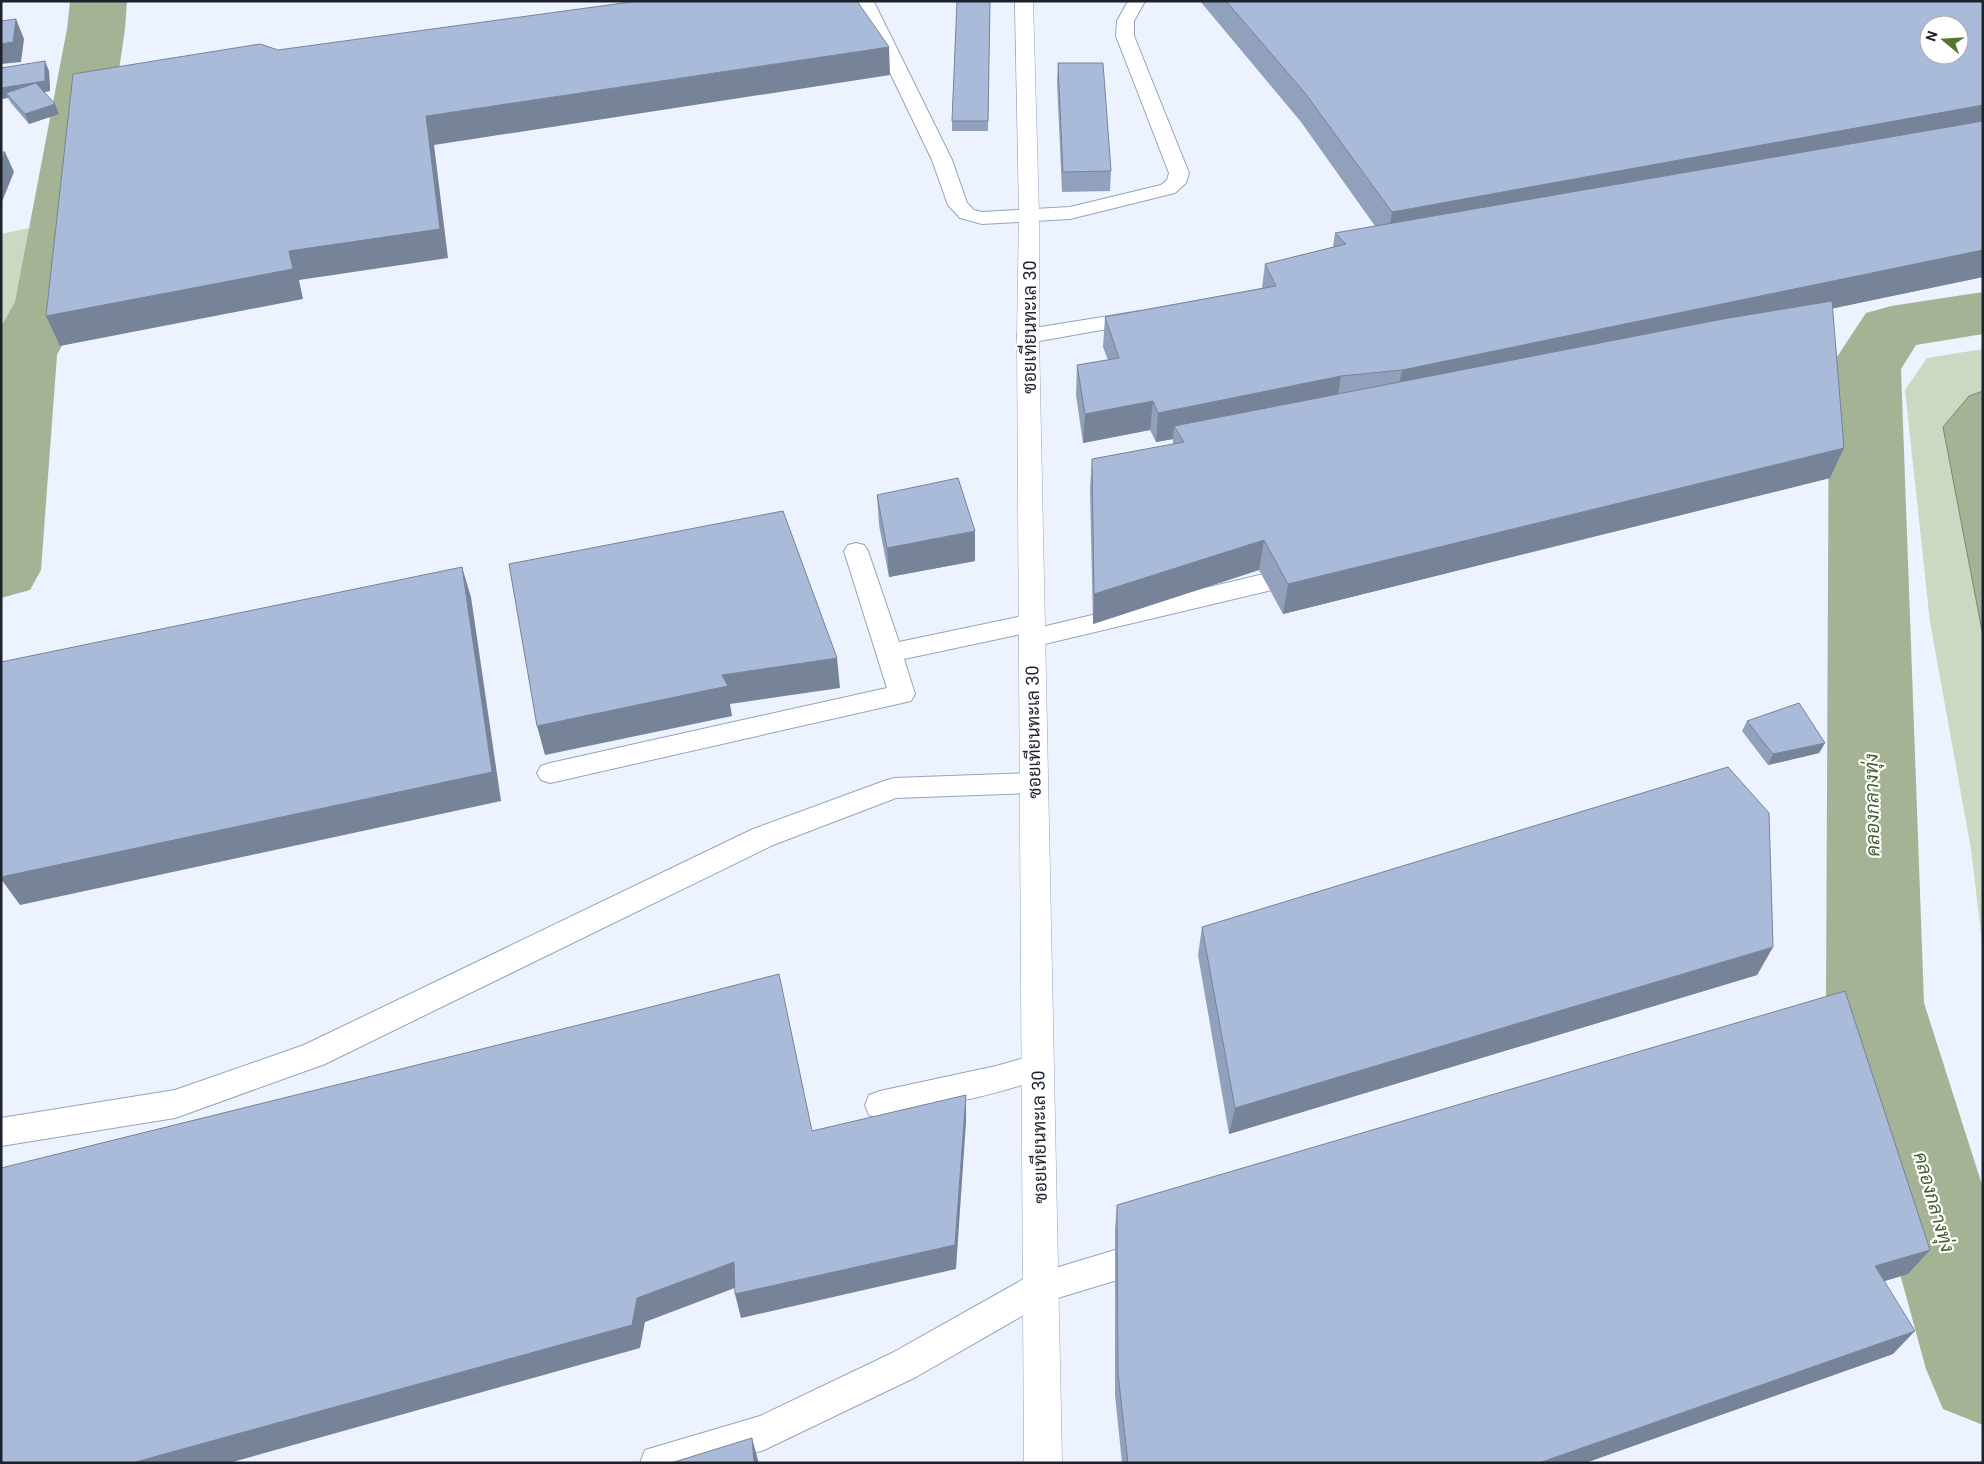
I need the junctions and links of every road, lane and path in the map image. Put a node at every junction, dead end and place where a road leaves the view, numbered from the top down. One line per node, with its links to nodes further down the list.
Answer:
1 (1024, 1): 4 (street, ซอยเทียนทะเล 30)
2 (1138, 1): 4 (lane)
3 (866, 4): 4 (lane)
4 (1029, 215): 6 (street, ซอยเทียนทะเล 30)
5 (1157, 315): 6 (lane)
6 (1028, 336): 9 (street, ซอยเทียนทะเล 30)
7 (856, 551): 10 (lane)
8 (1280, 579): 9 (lane)
9 (1032, 631): 10 (lane); 12 (street, ซอยเทียนทะเล 30)
10 (890, 653): 11 (lane)
11 (550, 772)
12 (1034, 783): 13 (street, ซอยเทียนทะเล 30); 15 (lane)
13 (1038, 1067): 14 (lane); 17 (street, ซอยเทียนทะเล 30)
14 (880, 1105)
15 (1, 1132)
16 (1114, 1266): 17 (lane)
17 (1040, 1287): 18 (lane); 19 (street, ซอยเทียนทะเล 30)
18 (658, 1463)
19 (1043, 1463)

